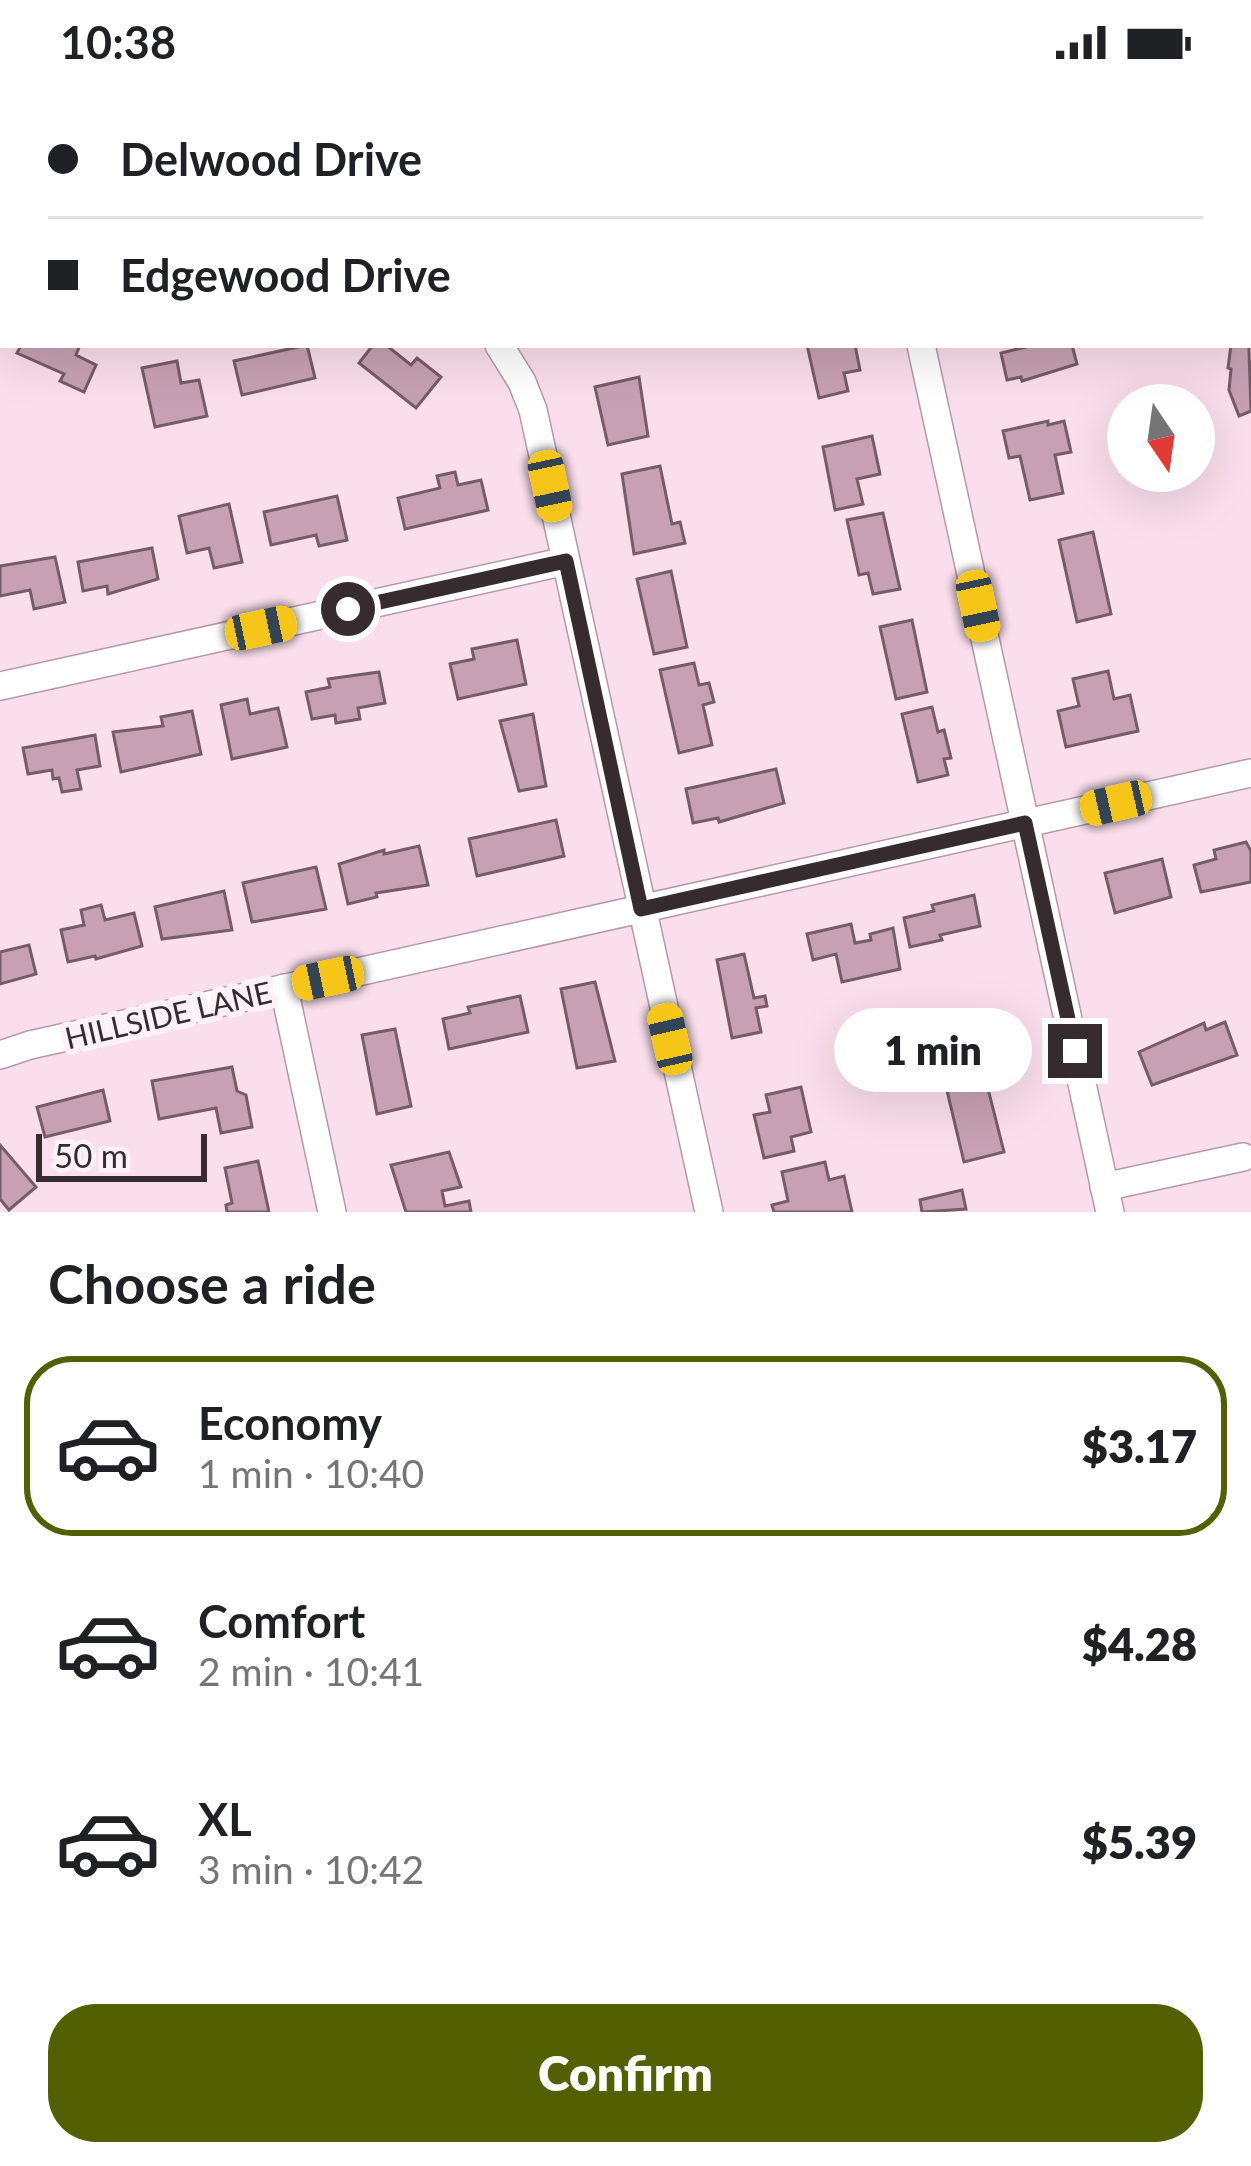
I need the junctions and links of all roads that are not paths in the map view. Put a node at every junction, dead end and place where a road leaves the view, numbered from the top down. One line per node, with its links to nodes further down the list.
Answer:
1 (501, 348): 3 (street)
2 (922, 348): 6 (street)
3 (566, 561): 4 (street); 7 (street)
4 (0, 686)
5 (1251, 773): 6 (street, HILLSIDE LANE)
6 (1025, 823): 7 (street, HILLSIDE LANE); 11 (street)
7 (641, 909): 8 (street, HILLSIDE LANE); 13 (street)
8 (284, 988): 9 (street, HILLSIDE LANE); 12 (street)
9 (0, 1055)
10 (1243, 1157): 11 (street)
11 (1107, 1200)
12 (332, 1212)
13 (709, 1212)

